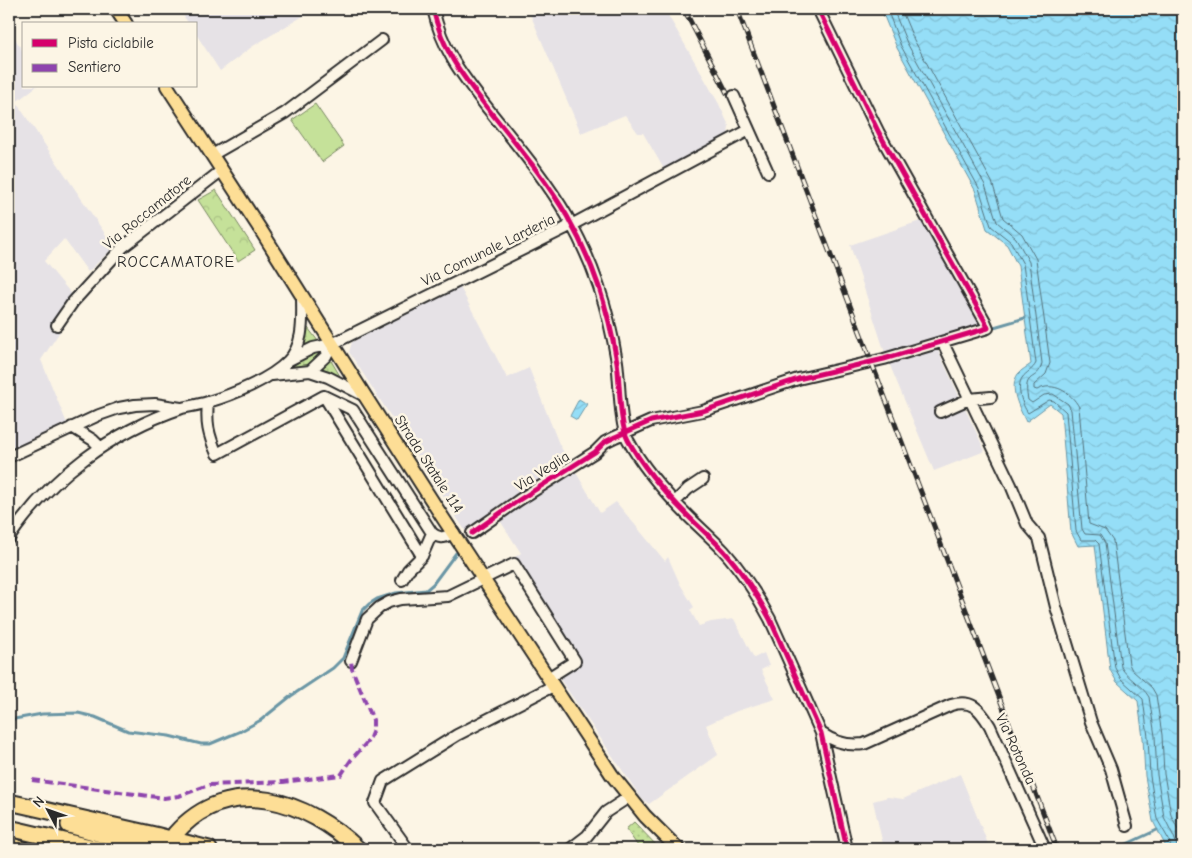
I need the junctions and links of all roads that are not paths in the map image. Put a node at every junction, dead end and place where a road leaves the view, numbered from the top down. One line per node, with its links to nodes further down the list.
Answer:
1 (116, 9): 4 (main road)
2 (433, 9): 12 (street)
3 (818, 9): 15 (street, Via Veglia)
4 (125, 22)
5 (382, 40): 9 (street)
6 (168, 88): 9 (main road, Strada Statale 114)
7 (734, 96): 8 (street)
8 (749, 130): 11 (street); 12 (street, Via Comunale Larderia)
9 (212, 155): 10 (main road, Strada Statale 114)
10 (221, 171): 13 (main road, Strada Statale 114); 14 (street, Via Roccamatore)
11 (768, 172)
12 (572, 225): 16 (street, Via Comunale Larderia); 28 (street)
13 (302, 296): 16 (main road, Strada Statale 114); 17 (street, Via Comunale Larderia)
14 (56, 325)
15 (943, 343): 23 (street); 28 (street, Via Veglia)
16 (332, 344): 17 (street, Via Comunale Larderia); 18 (street); 21 (main road, Strada Statale 114)
17 (289, 360): 19 (street, Via Comunale Larderia)
18 (310, 371): 19 (street, Via Comunale Larderia); 21 (street, Via Comunale Larderia)
19 (271, 375): 24 (street, Via Comunale Larderia)
20 (324, 396): 24 (street); 33 (street); 37 (street)
21 (364, 396): 34 (main road, Strada Statale 114)
22 (991, 397): 23 (street)
23 (969, 398): 26 (street); 46 (street)
24 (208, 402): 25 (street, Via Comunale Larderia)
25 (182, 408): 27 (street); 29 (street, Via Comunale Larderia)
26 (940, 412)
27 (72, 427): 29 (street); 30 (street)
28 (625, 432): 32 (street); 35 (street, Via Veglia)
29 (100, 448): 36 (street, Via Comunale Larderia)
30 (9, 456)
31 (703, 479): 32 (street)
32 (675, 502): 42 (street)
33 (432, 533): 34 (street); 37 (street)
34 (454, 533): 38 (main road, Strada Statale 114)
35 (472, 533)
36 (9, 538)
37 (422, 556): 39 (street)
38 (484, 579): 40 (street); 41 (main road, Strada Statale 114); 41 (street)
39 (402, 580)
40 (351, 662)
41 (551, 682): 43 (main road, Strada Statale 114); 55 (street)
42 (821, 733): 58 (street); 59 (street, Via Rotonda)
43 (629, 797): 56 (street); 57 (main road, Strada Statale 114)
44 (9, 802): 53 (highway)
45 (9, 812): 52 (highway)
46 (1127, 826)
47 (9, 828): 51 (highway)
48 (175, 834): 54 (highway)
49 (9, 844): 50 (highway)
50 (21, 849)
51 (99, 849)
52 (155, 849)
53 (209, 849)
54 (358, 849)
55 (408, 849)
56 (570, 849)
57 (678, 849)
58 (848, 849)
59 (1045, 849)

